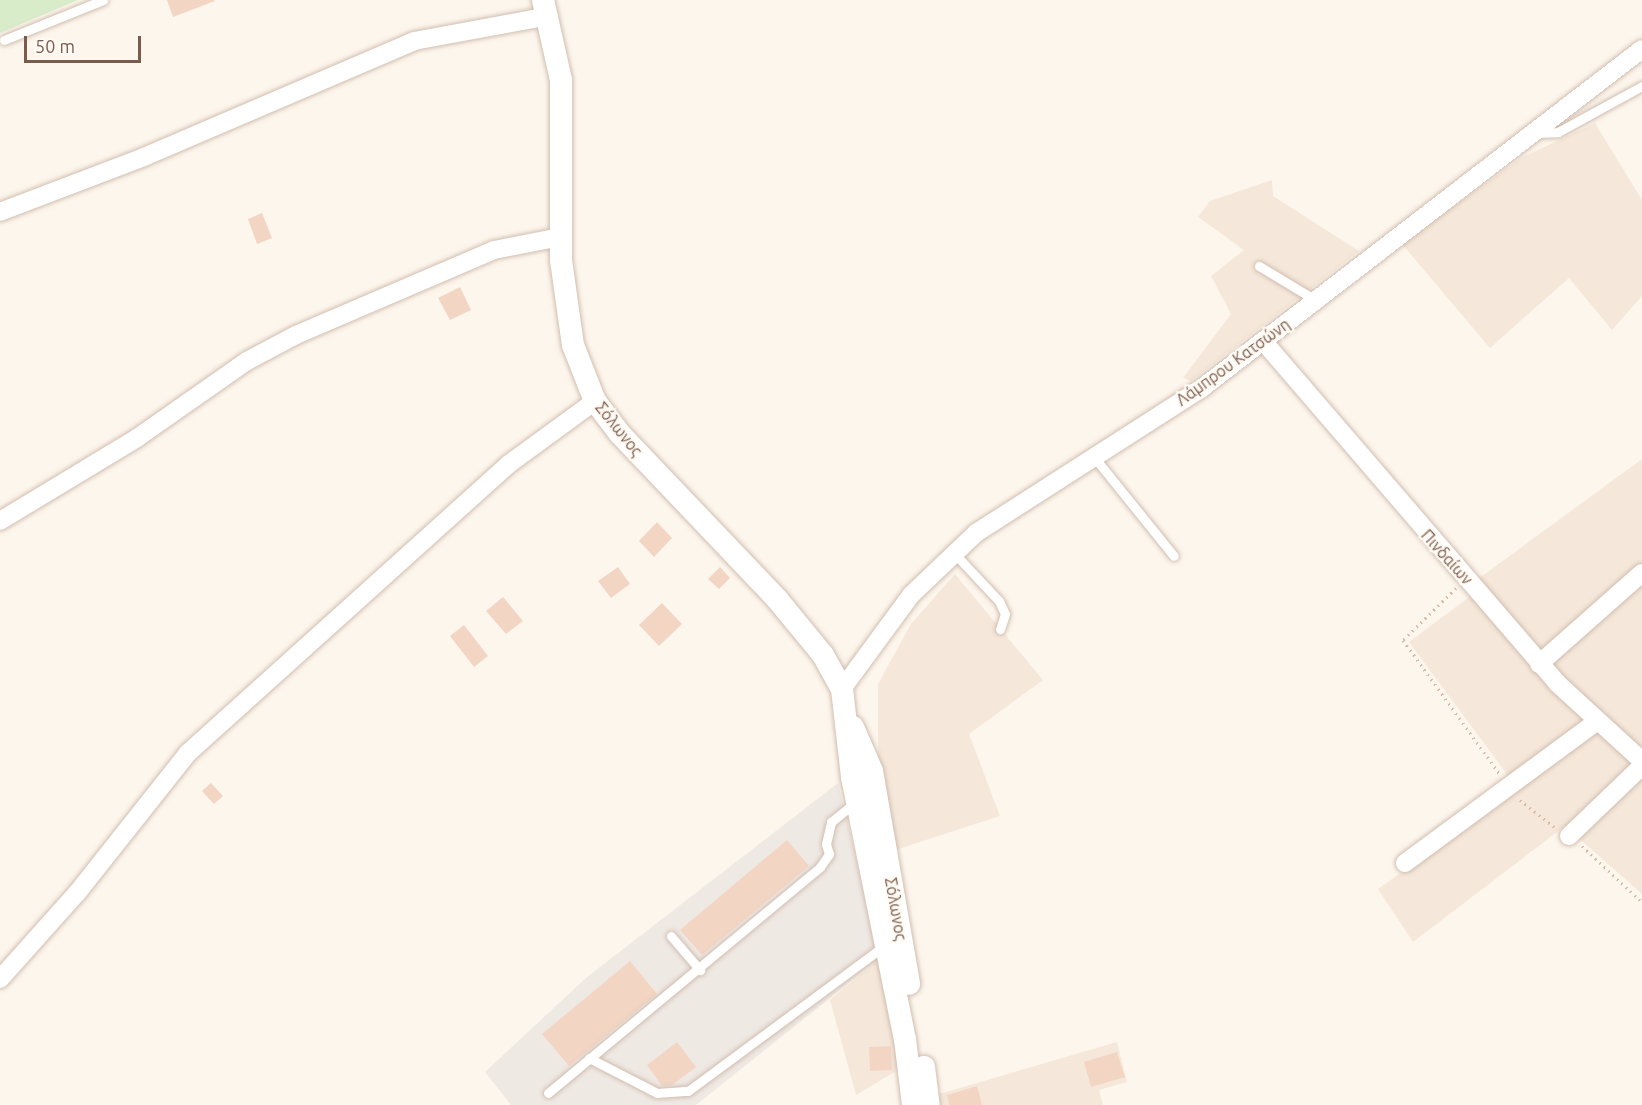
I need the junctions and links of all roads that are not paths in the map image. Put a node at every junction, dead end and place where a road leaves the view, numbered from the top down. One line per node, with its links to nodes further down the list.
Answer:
1 (102, 0): 3 (lane)
2 (546, 8): 7 (street); 8 (street, Σόλωνος)
3 (4, 40)
4 (1642, 49): 6 (street, Λάμπρου Κατσώνη)
5 (1642, 86): 6 (lane)
6 (1534, 133): 10 (street, Λάμπρου Κατσώνη)
7 (0, 212)
8 (560, 237): 12 (street, Σόλωνος); 14 (street)
9 (1259, 266): 10 (lane)
10 (1317, 301): 11 (street, Λάμπρου Κατσώνη)
11 (1263, 340): 13 (street, Λάμπρου Κατσώνη); 19 (street, Πινδαίων)
12 (595, 400): 20 (street, Σόλωνος); 30 (street)
13 (1094, 457): 15 (street, Λάμπρου Κατσώνη); 16 (lane)
14 (0, 521)
15 (953, 552): 18 (lane); 20 (street, Λάμπρου Κατσώνη)
16 (1174, 556)
17 (1642, 573): 19 (street)
18 (1000, 629)
19 (1539, 664): 22 (street, Πινδαίων)
20 (842, 688): 21 (street, Σόλωνος)
21 (849, 718): 25 (street, Σόλωνος); 35 (street, Σόλωνος)
22 (1596, 722): 23 (street, Πινδαίων); 27 (street)
23 (1642, 761)
24 (1642, 766): 26 (street)
25 (858, 801): 29 (street, Σόλωνος); 31 (lane)
26 (1569, 836)
27 (1405, 863)
28 (671, 936): 31 (lane)
29 (886, 944): 32 (lane); 34 (street, Σόλωνος)
30 (4, 969)
31 (700, 970): 32 (lane)
32 (589, 1058): 33 (lane)
33 (548, 1093)
34 (913, 1105)
35 (929, 1105)

